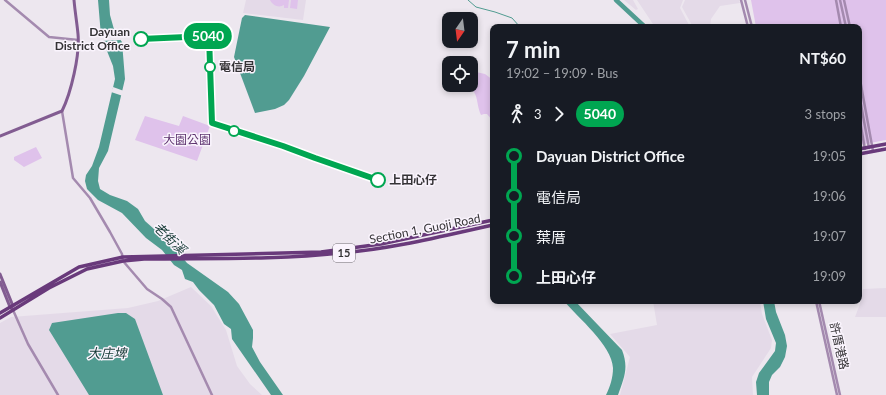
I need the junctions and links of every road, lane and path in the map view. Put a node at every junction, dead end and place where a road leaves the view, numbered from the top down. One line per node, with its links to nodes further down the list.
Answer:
1 (5, 0): 14 (street)
2 (74, 0): 14 (main road)
3 (741, 0): 8 (street)
4 (745, 0): 9 (street)
5 (836, 0): 10 (street)
6 (840, 0): 11 (street)
7 (844, 0): 12 (street)
8 (747, 24)
9 (751, 24)
10 (840, 24)
11 (845, 24)
12 (849, 24)
13 (209, 36): 18 (street)
14 (78, 40): 16 (main road)
15 (862, 97): 24 (street)
16 (62, 111): 20 (main road); 29 (street)
17 (862, 111): 24 (street)
18 (212, 123)
19 (862, 126): 24 (street)
20 (0, 136)
21 (886, 144): 24 (main road)
22 (862, 149): 24 (main road)
23 (886, 149): 24 (main road)
24 (869, 150): 25 (main road)
25 (862, 153)
26 (490, 221): 28 (main road, Section 1, Guoji Road / 15)
27 (490, 226): 28 (main road, Section 1, Guoji Road / 15)
28 (413, 240): 29 (main road, Section 1, Guoji Road / 15)
29 (123, 259): 34 (main road, 15); 39 (street)
30 (0, 274): 34 (main road)
31 (0, 282): 34 (main road)
32 (817, 304): 37 (street, 許厝港路)
33 (820, 304): 37 (street, 許厝港路)
34 (12, 307): 35 (main road, 15); 36 (main road, 15); 38 (street)
35 (0, 313)
36 (0, 318)
37 (826, 338): 40 (street, 許厝港路); 41 (street, 許厝港路)
38 (58, 395)
39 (212, 395)
40 (837, 395)
41 (840, 395)

